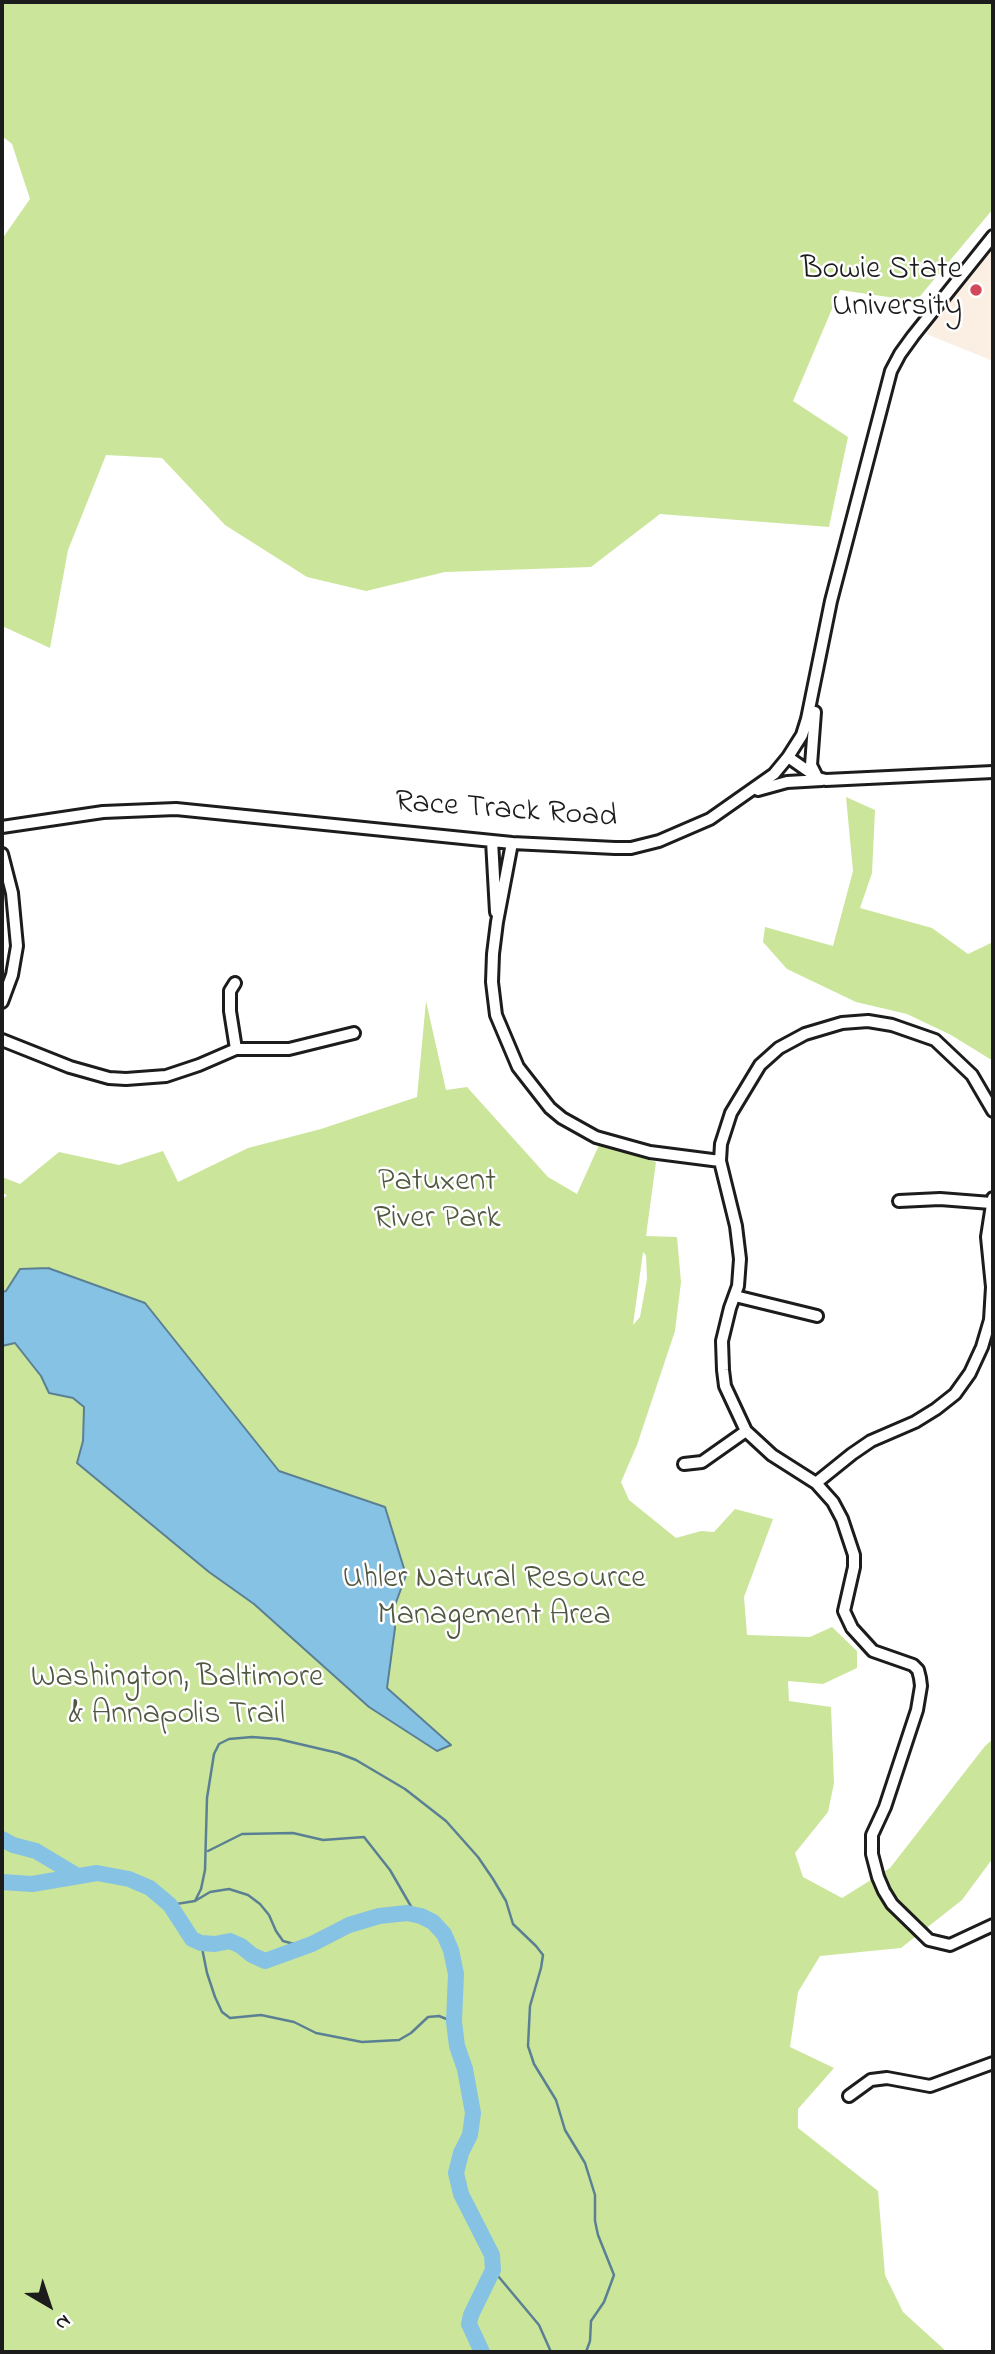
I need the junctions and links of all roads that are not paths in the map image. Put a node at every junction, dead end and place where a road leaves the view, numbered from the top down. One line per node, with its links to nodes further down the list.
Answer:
1 (993, 236): 2 (street, Race Track Road)
2 (812, 695): 3 (street, Race Track Road); 5 (street)
3 (788, 757): 5 (street); 6 (street, Race Track Road)
4 (993, 772): 5 (street)
5 (822, 779): 6 (street)
6 (746, 795): 9 (street, Race Track Road)
7 (2, 827): 8 (street, Race Track Road)
8 (492, 841): 9 (street, Race Track Road); 11 (street)
9 (512, 843): 11 (street)
10 (2, 854): 13 (street)
11 (497, 922): 18 (street)
12 (235, 983): 16 (street)
13 (2, 1002)
14 (354, 1033): 16 (street)
15 (2, 1040): 16 (street)
16 (236, 1049)
17 (993, 1111): 18 (street)
18 (720, 1161): 21 (street)
19 (899, 1201): 20 (street)
20 (992, 1201): 25 (street)
21 (735, 1296): 22 (street); 23 (street)
22 (817, 1316)
23 (746, 1431): 24 (street); 25 (street)
24 (684, 1464)
25 (816, 1483): 26 (street)
26 (993, 1925)
27 (993, 2063): 28 (street)
28 (849, 2096)

